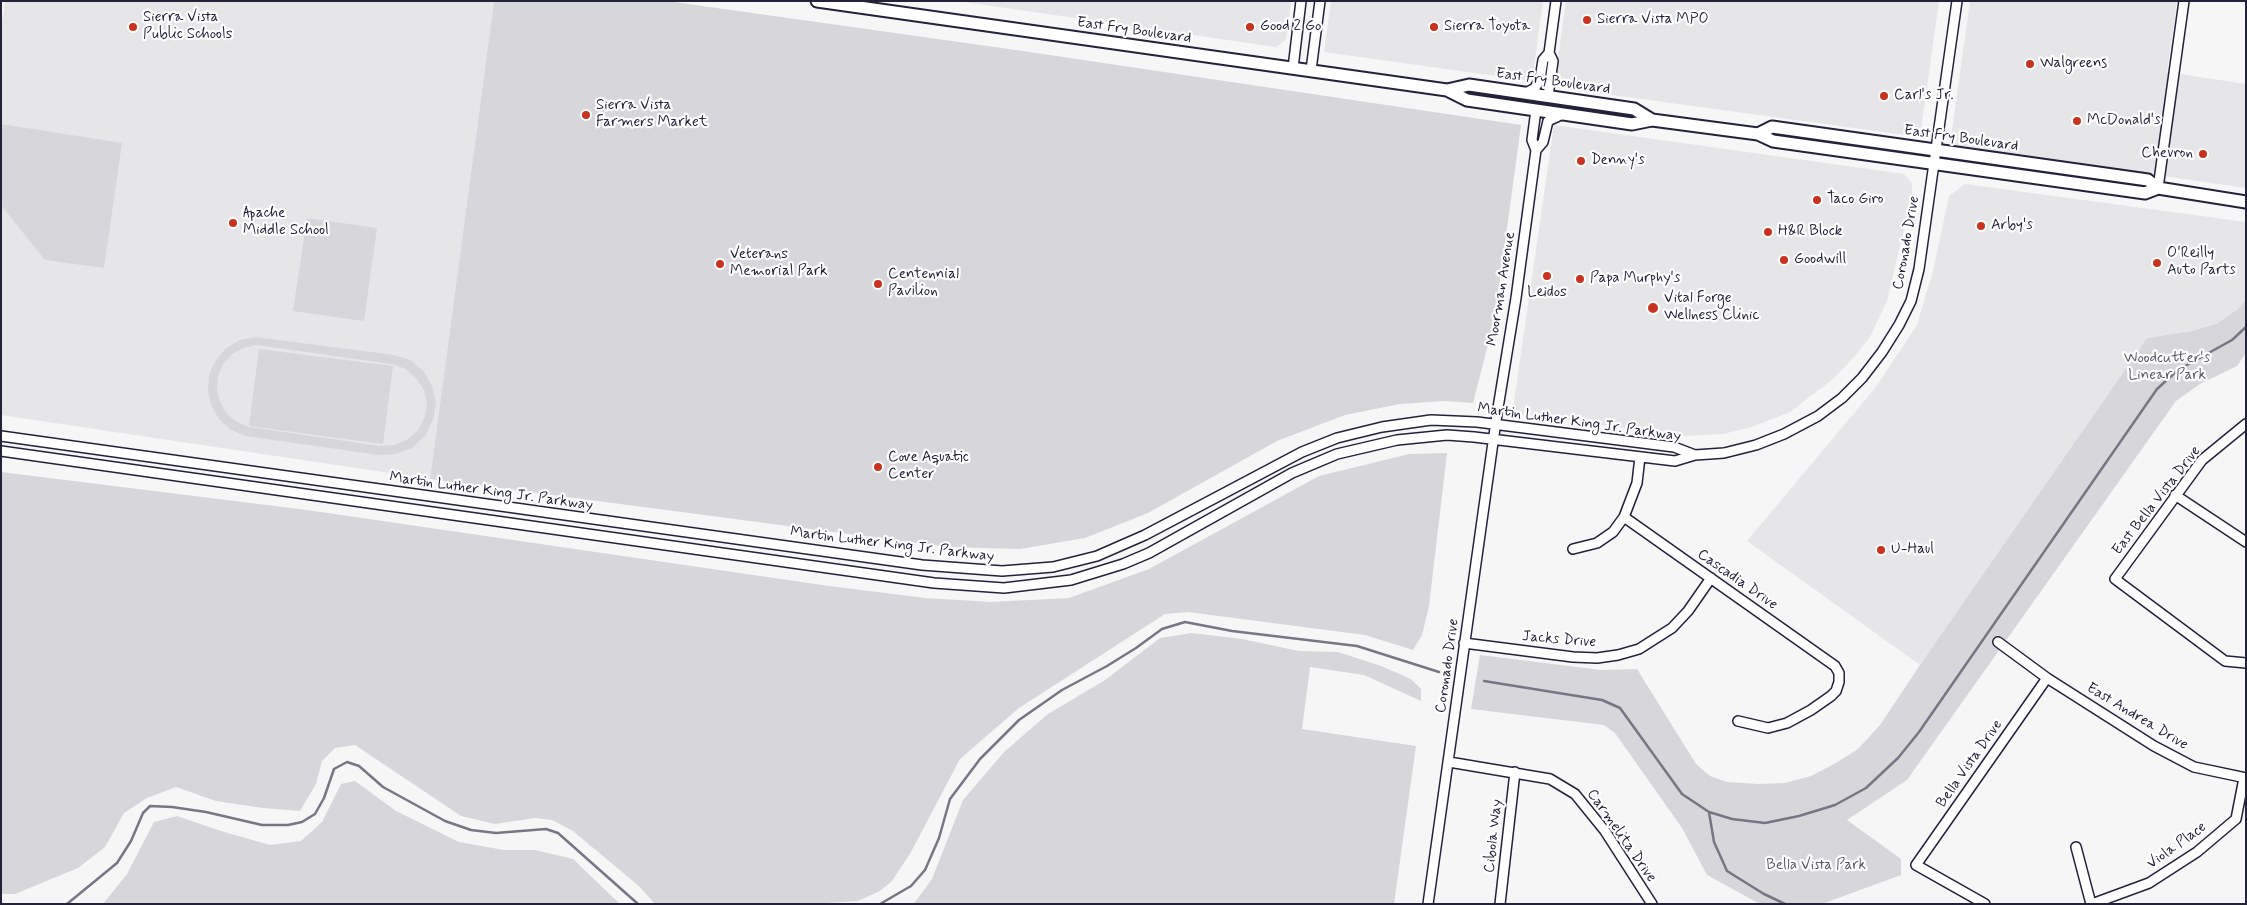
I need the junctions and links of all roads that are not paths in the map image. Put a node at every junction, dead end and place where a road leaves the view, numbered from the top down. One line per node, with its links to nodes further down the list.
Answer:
1 (817, 1): 8 (main road, East Fry Boulevard)
2 (1301, 1): 8 (street)
3 (1320, 1): 9 (street)
4 (1556, 1): 7 (street)
5 (1957, 1): 18 (street, Coronado Drive)
6 (2184, 1): 20 (street)
7 (1549, 53): 11 (street); 12 (street)
8 (1293, 68): 9 (main road, East Fry Boulevard)
9 (1311, 70): 10 (main road, East Fry Boulevard)
10 (1447, 90): 11 (main road, East Fry Boulevard); 13 (main road, East Fry Boulevard)
11 (1526, 93): 12 (main road, East Fry Boulevard)
12 (1548, 96): 15 (main road, East Fry Boulevard)
13 (1536, 110): 14 (main road, East Fry Boulevard); 17 (street, Moorman Avenue)
14 (1563, 114): 15 (main road, East Fry Boulevard); 17 (street, Moorman Avenue)
15 (1652, 120): 16 (main road, East Fry Boulevard)
16 (1758, 134): 18 (main road, East Fry Boulevard); 19 (main road, East Fry Boulevard)
17 (1536, 150): 23 (street, Moorman Avenue)
18 (1937, 150): 19 (street, Coronado Drive); 20 (main road, East Fry Boulevard)
19 (1935, 164): 20 (main road, East Fry Boulevard); 26 (street, Coronado Drive)
20 (2158, 188): 21 (main road, East Fry Boulevard)
21 (2246, 202)
22 (2246, 424): 28 (street, East Bella Vista Drive)
23 (1495, 432): 24 (street, Martin Luther King Jr. Parkway); 25 (street, Martin Luther King Jr. Parkway); 26 (street, Martin Luther King Jr. Parkway); 27 (street, Martin Luther King Jr. Parkway); 34 (street, Coronado Drive)
24 (1, 436)
25 (1, 451)
26 (1695, 455): 27 (street, Martin Luther King Jr. Parkway)
27 (1640, 458): 29 (street)
28 (2175, 495): 30 (street); 35 (street, East Bella Vista Drive)
29 (1624, 517): 31 (street); 32 (street, Cascadia Drive)
30 (2246, 542)
31 (1573, 549)
32 (1711, 578): 34 (street, Jacks Drive); 37 (street, Cascadia Drive)
33 (1998, 642): 36 (street, East Andrea Drive)
34 (1464, 643): 38 (street, Coronado Drive)
35 (2246, 663)
36 (2047, 678): 40 (street, East Andrea Drive); 45 (street, Bella Vista Drive)
37 (1738, 720)
38 (1448, 762): 39 (street, Carmelita Drive); 42 (street, Coronado Drive)
39 (1515, 772): 43 (street, Cibola Way); 44 (street, Carmelita Drive)
40 (2245, 778): 46 (street, Viola Place)
41 (2076, 847): 46 (street)
42 (1428, 904)
43 (1500, 904)
44 (1652, 904)
45 (1985, 904)
46 (2092, 904)

